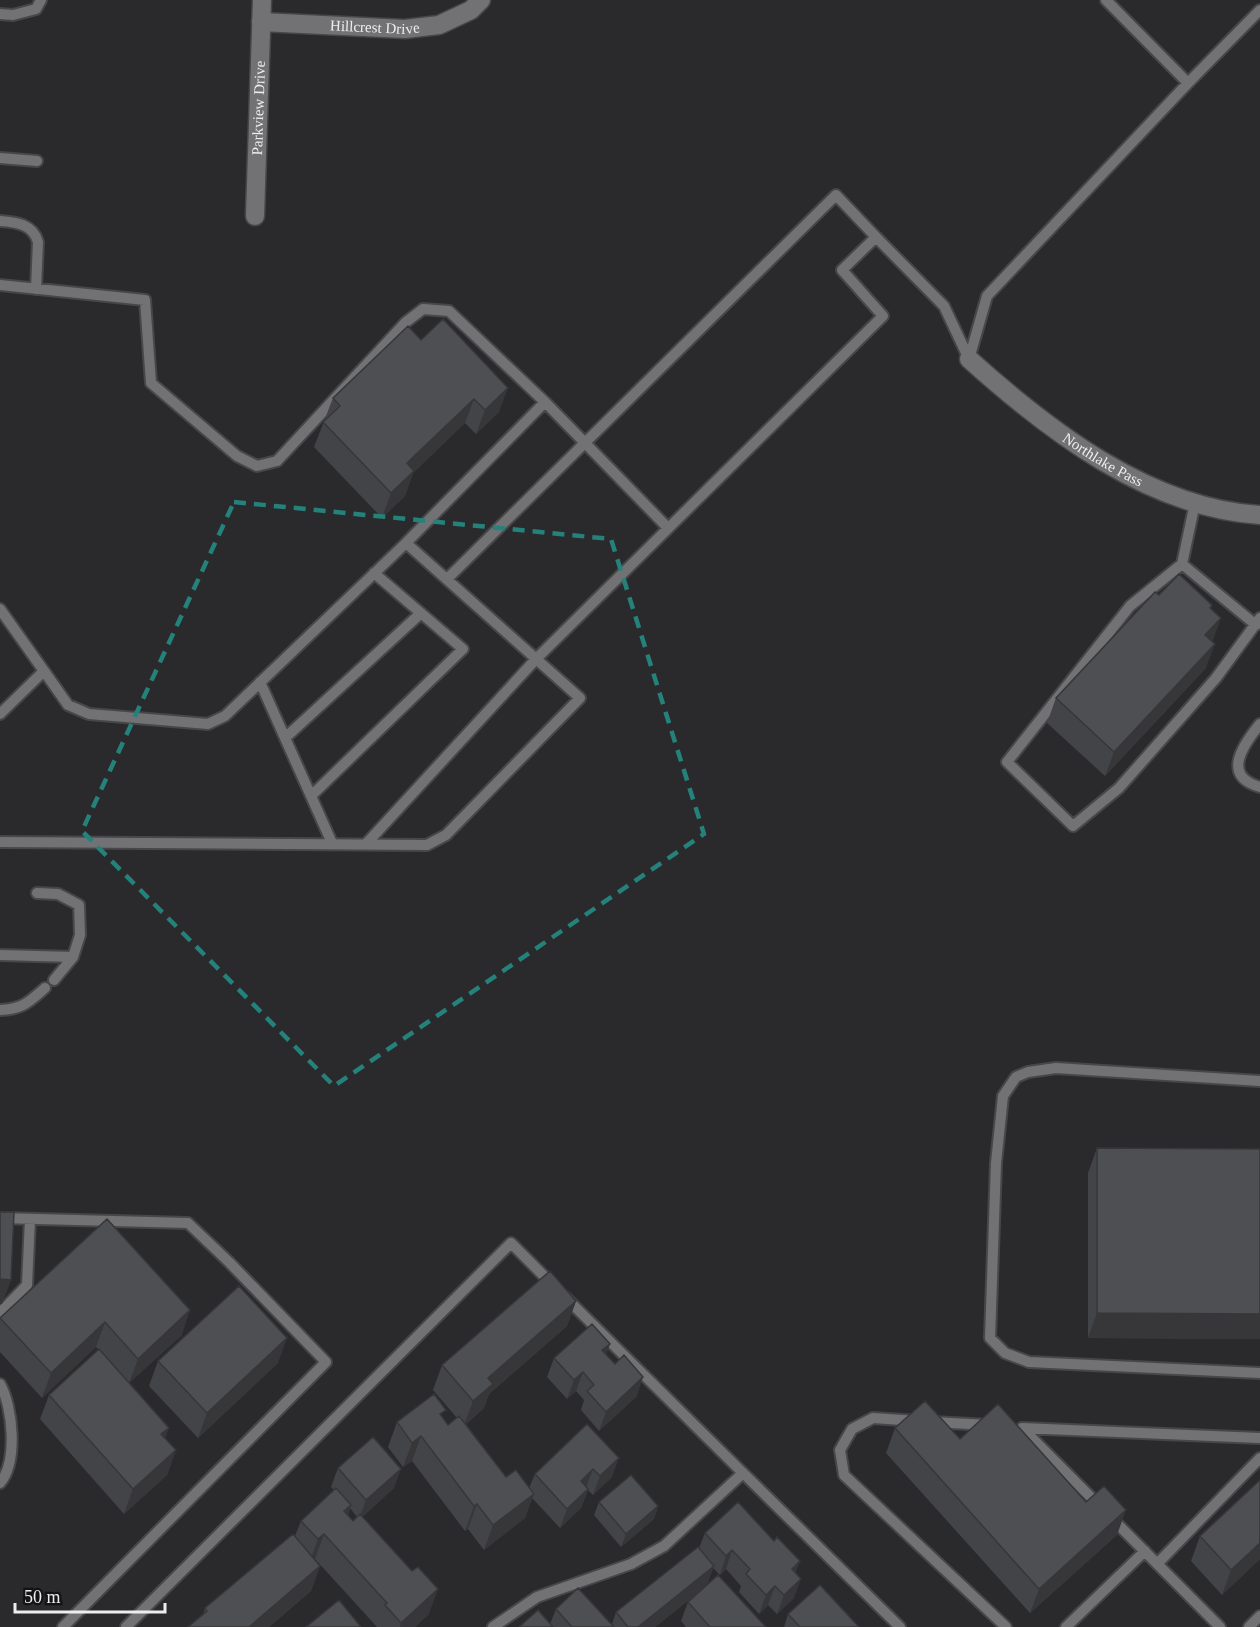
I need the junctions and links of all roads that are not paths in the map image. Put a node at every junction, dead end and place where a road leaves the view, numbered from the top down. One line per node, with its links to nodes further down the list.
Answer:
1 (41, 0): 6 (lane)
2 (262, 0): 7 (street, Parkview Drive)
3 (481, 0): 7 (street, Hillcrest Drive)
4 (1106, 0): 8 (lane)
5 (1260, 10): 8 (lane)
6 (0, 14)
7 (261, 22): 11 (street, Parkview Drive)
8 (1188, 83): 16 (lane)
9 (0, 158): 10 (lane)
10 (37, 161)
11 (255, 216)
12 (0, 221): 15 (lane)
13 (876, 237): 16 (lane); 18 (lane); 21 (lane)
14 (0, 285): 15 (lane)
15 (36, 289): 17 (lane)
16 (969, 359): 19 (street, Northlake Pass)
17 (545, 402): 18 (lane); 22 (lane)
18 (584, 443): 21 (lane); 25 (lane)
19 (1195, 503): 20 (street, Northlake Pass); 23 (lane)
20 (1260, 515)
21 (668, 528): 29 (lane)
22 (406, 543): 24 (lane); 25 (lane)
23 (1182, 564): 28 (lane); 28 (lane)
24 (374, 573): 27 (lane); 31 (lane)
25 (447, 579): 29 (lane)
26 (0, 609): 30 (lane)
27 (421, 613): 34 (lane); 36 (lane)
28 (1258, 622)
29 (536, 659): 39 (lane); 39 (lane)
30 (44, 671): 31 (lane); 32 (lane)
31 (261, 682): 34 (lane)
32 (0, 714)
33 (1260, 724): 35 (lane)
34 (285, 738): 36 (lane)
35 (1260, 787)
36 (311, 796): 38 (lane)
37 (0, 842): 38 (lane)
38 (332, 843): 39 (lane)
39 (366, 844)
40 (37, 893): 42 (lane)
41 (0, 955): 42 (lane)
42 (73, 957): 43 (lane)
43 (0, 1010)
44 (1260, 1081): 48 (lane)
45 (0, 1218): 46 (lane)
46 (30, 1219): 47 (lane); 59 (lane)
47 (0, 1313)
48 (1260, 1373)
49 (0, 1384): 52 (lane)
50 (1010, 1427): 51 (lane); 56 (lane); 63 (lane)
51 (1260, 1438)
52 (6, 1456): 55 (lane)
53 (1260, 1458): 57 (lane)
54 (743, 1473): 60 (lane); 61 (lane); 62 (lane)
55 (0, 1483)
56 (1145, 1551): 57 (lane); 64 (lane)
57 (1158, 1564): 65 (lane)
58 (1260, 1616): 66 (lane)
59 (63, 1627)
60 (126, 1627)
61 (493, 1627)
62 (900, 1627)
63 (1006, 1627)
64 (1066, 1627)
65 (1220, 1627)
66 (1249, 1627)

